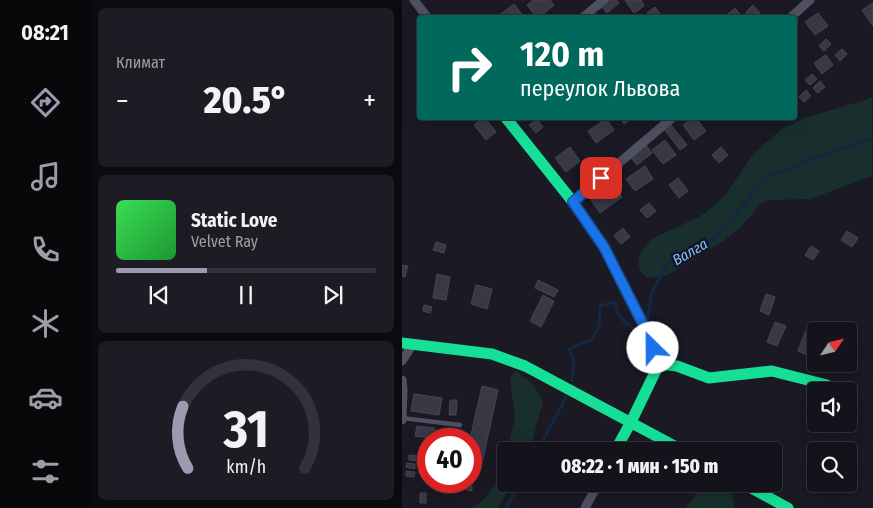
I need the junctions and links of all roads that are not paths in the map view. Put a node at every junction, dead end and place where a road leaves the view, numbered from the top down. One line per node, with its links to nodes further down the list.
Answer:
1 (414, 0): 4 (street)
2 (604, 0): 5 (street)
3 (810, 0): 6 (street)
4 (426, 15)
5 (586, 15)
6 (793, 15)
7 (508, 120): 9 (street)
8 (670, 120): 9 (street)
9 (573, 202): 12 (street)
10 (407, 344): 11 (street); 16 (street)
11 (402, 361)
12 (659, 364): 14 (street); 16 (street)
13 (402, 380): 15 (street)
14 (815, 382)
15 (402, 419): 17 (lane)
16 (632, 422): 18 (street); 19 (street)
17 (460, 425)
18 (620, 442)
19 (668, 442)
20 (594, 492): 22 (street)
21 (759, 492): 23 (street)
22 (585, 508)
23 (788, 508)

